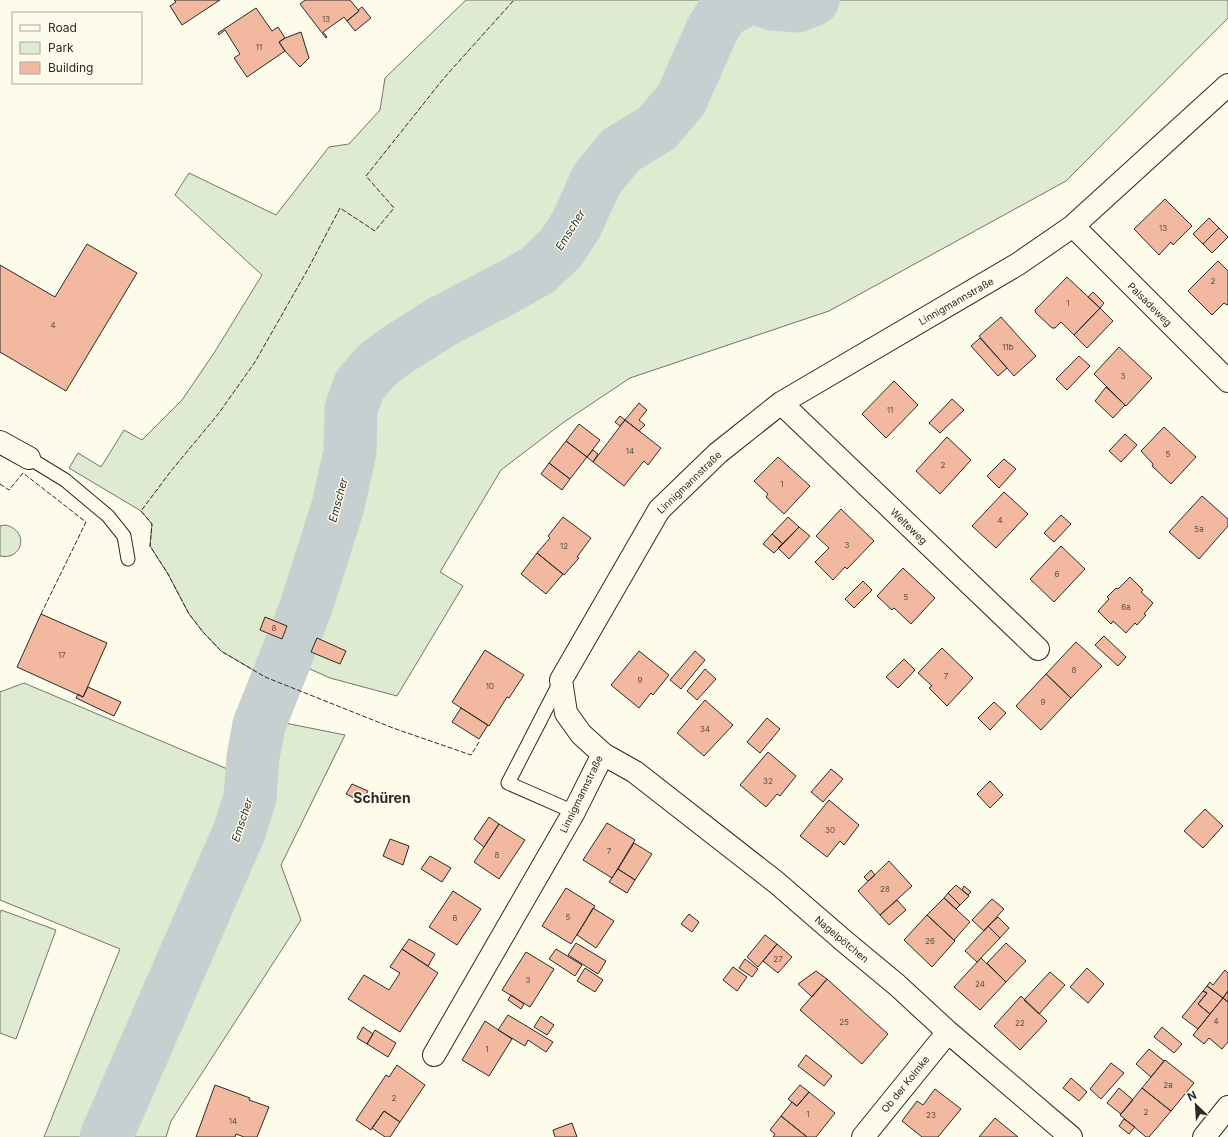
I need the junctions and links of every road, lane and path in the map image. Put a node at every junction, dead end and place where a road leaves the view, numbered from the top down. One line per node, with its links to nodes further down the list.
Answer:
1 (1228, 85): 2 (street, Linnigmannstraße)
2 (1073, 226): 3 (street, Palsadeweg); 4 (street, Linnigmannstraße)
3 (1228, 381)
4 (781, 403): 8 (street, Welteweg); 9 (street, Linnigmannstraße)
5 (0, 442): 6 (street)
6 (29, 458): 7 (lane)
7 (128, 559)
8 (1038, 649)
9 (561, 680): 10 (street, Linnigmannstraße); 11 (lane)
10 (603, 754): 11 (street, Linnigmannstraße); 12 (street, Nagelpötchen)
11 (574, 812): 13 (street, Linnigmannstraße)
12 (948, 1032): 15 (street, Ob der Kolmke); 16 (street, Nagelpötchen)
13 (434, 1055)
14 (1228, 1107): 17 (street)
15 (863, 1137)
16 (1071, 1137)
17 (1204, 1137)

